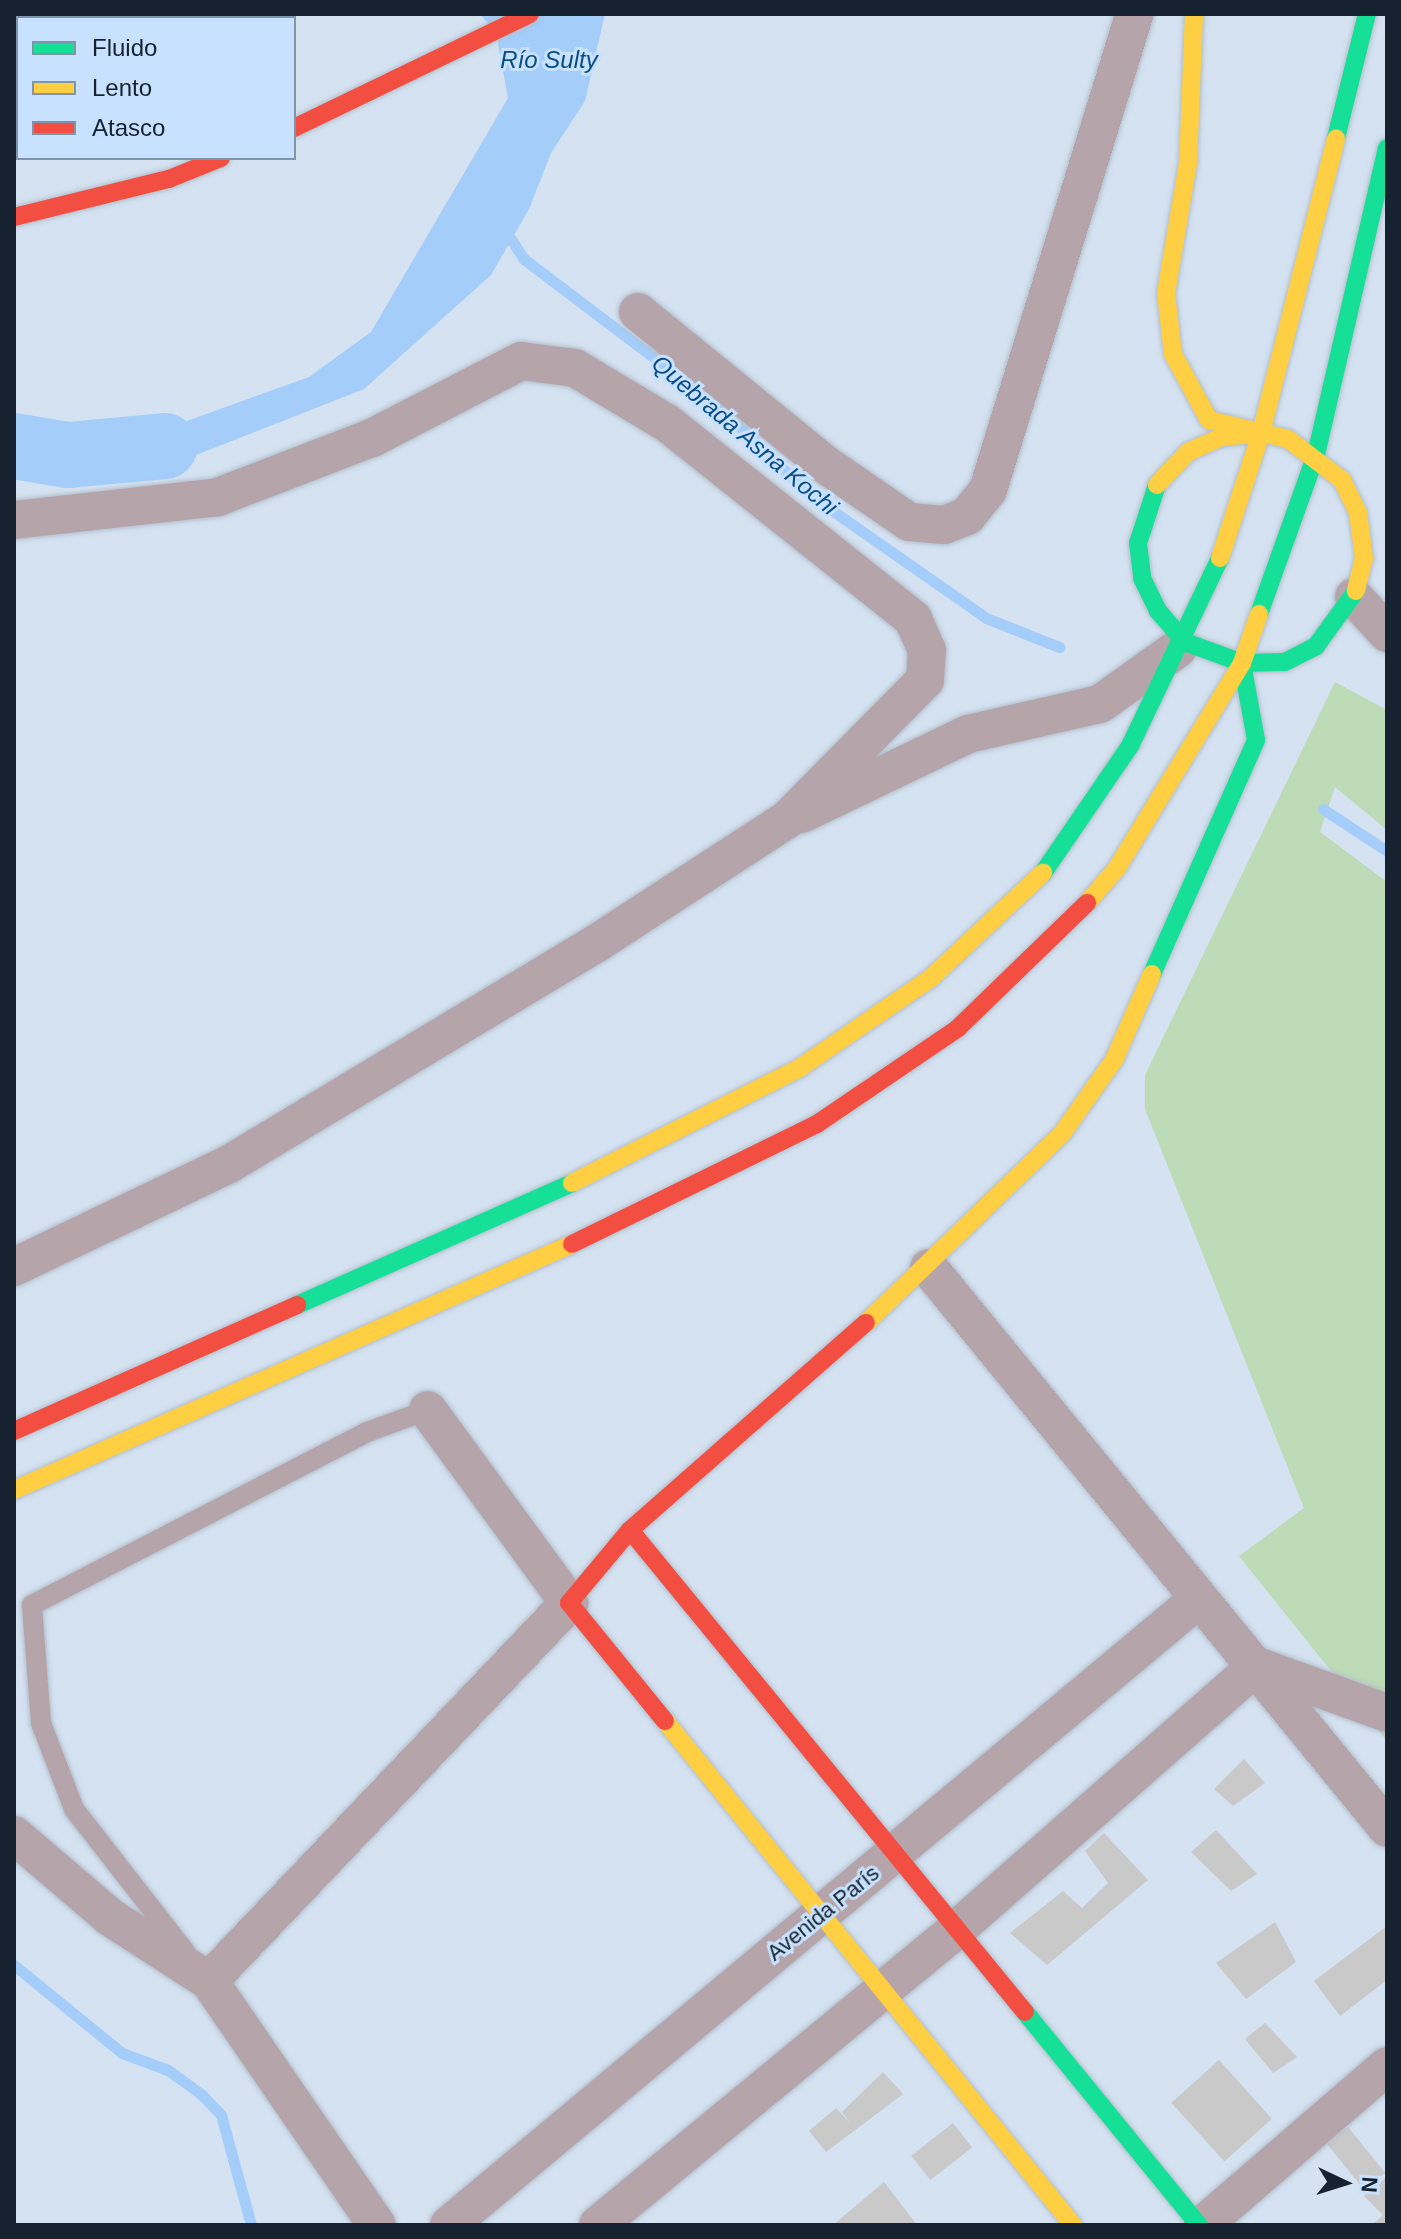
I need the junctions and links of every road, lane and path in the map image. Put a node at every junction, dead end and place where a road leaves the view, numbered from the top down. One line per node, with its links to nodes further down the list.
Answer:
1 (530, 14): 5 (main road)
2 (1134, 14): 9 (street)
3 (1194, 14): 10 (main road)
4 (1367, 14): 10 (main road)
5 (296, 127)
6 (1387, 148): 11 (main road)
7 (216, 160): 8 (main road)
8 (14, 217)
9 (638, 312)
10 (1261, 433): 11 (main road); 15 (main road); 15 (main road)
11 (1316, 455): 13 (main road); 16 (main road)
12 (14, 520): 17 (street)
13 (1354, 597): 14 (street); 16 (main road)
14 (1387, 633)
15 (1185, 642): 16 (main road); 17 (street); 21 (main road)
16 (1242, 663): 19 (main road); 22 (main road)
17 (788, 819): 18 (street)
18 (14, 1267)
19 (929, 1268): 23 (main road); 24 (street)
20 (428, 1410): 25 (street); 33 (lane)
21 (14, 1431)
22 (14, 1490)
23 (630, 1530): 25 (main road); 30 (main road)
24 (1196, 1601): 26 (street); 30 (street, Avenida París)
25 (569, 1603): 31 (main road); 33 (street)
26 (1257, 1666): 27 (street); 28 (street); 32 (street)
27 (1386, 1713)
28 (1387, 1828)
29 (14, 1835): 33 (street)
30 (895, 1855): 31 (street, Avenida París); 32 (main road)
31 (819, 1915): 34 (main road); 37 (street, Avenida París)
32 (956, 1930): 34 (street); 40 (main road)
33 (209, 1981): 36 (street)
34 (882, 1989): 38 (street); 39 (main road)
35 (1387, 2066): 40 (street)
36 (377, 2225)
37 (449, 2225)
38 (598, 2225)
39 (1073, 2225)
40 (1201, 2225)

